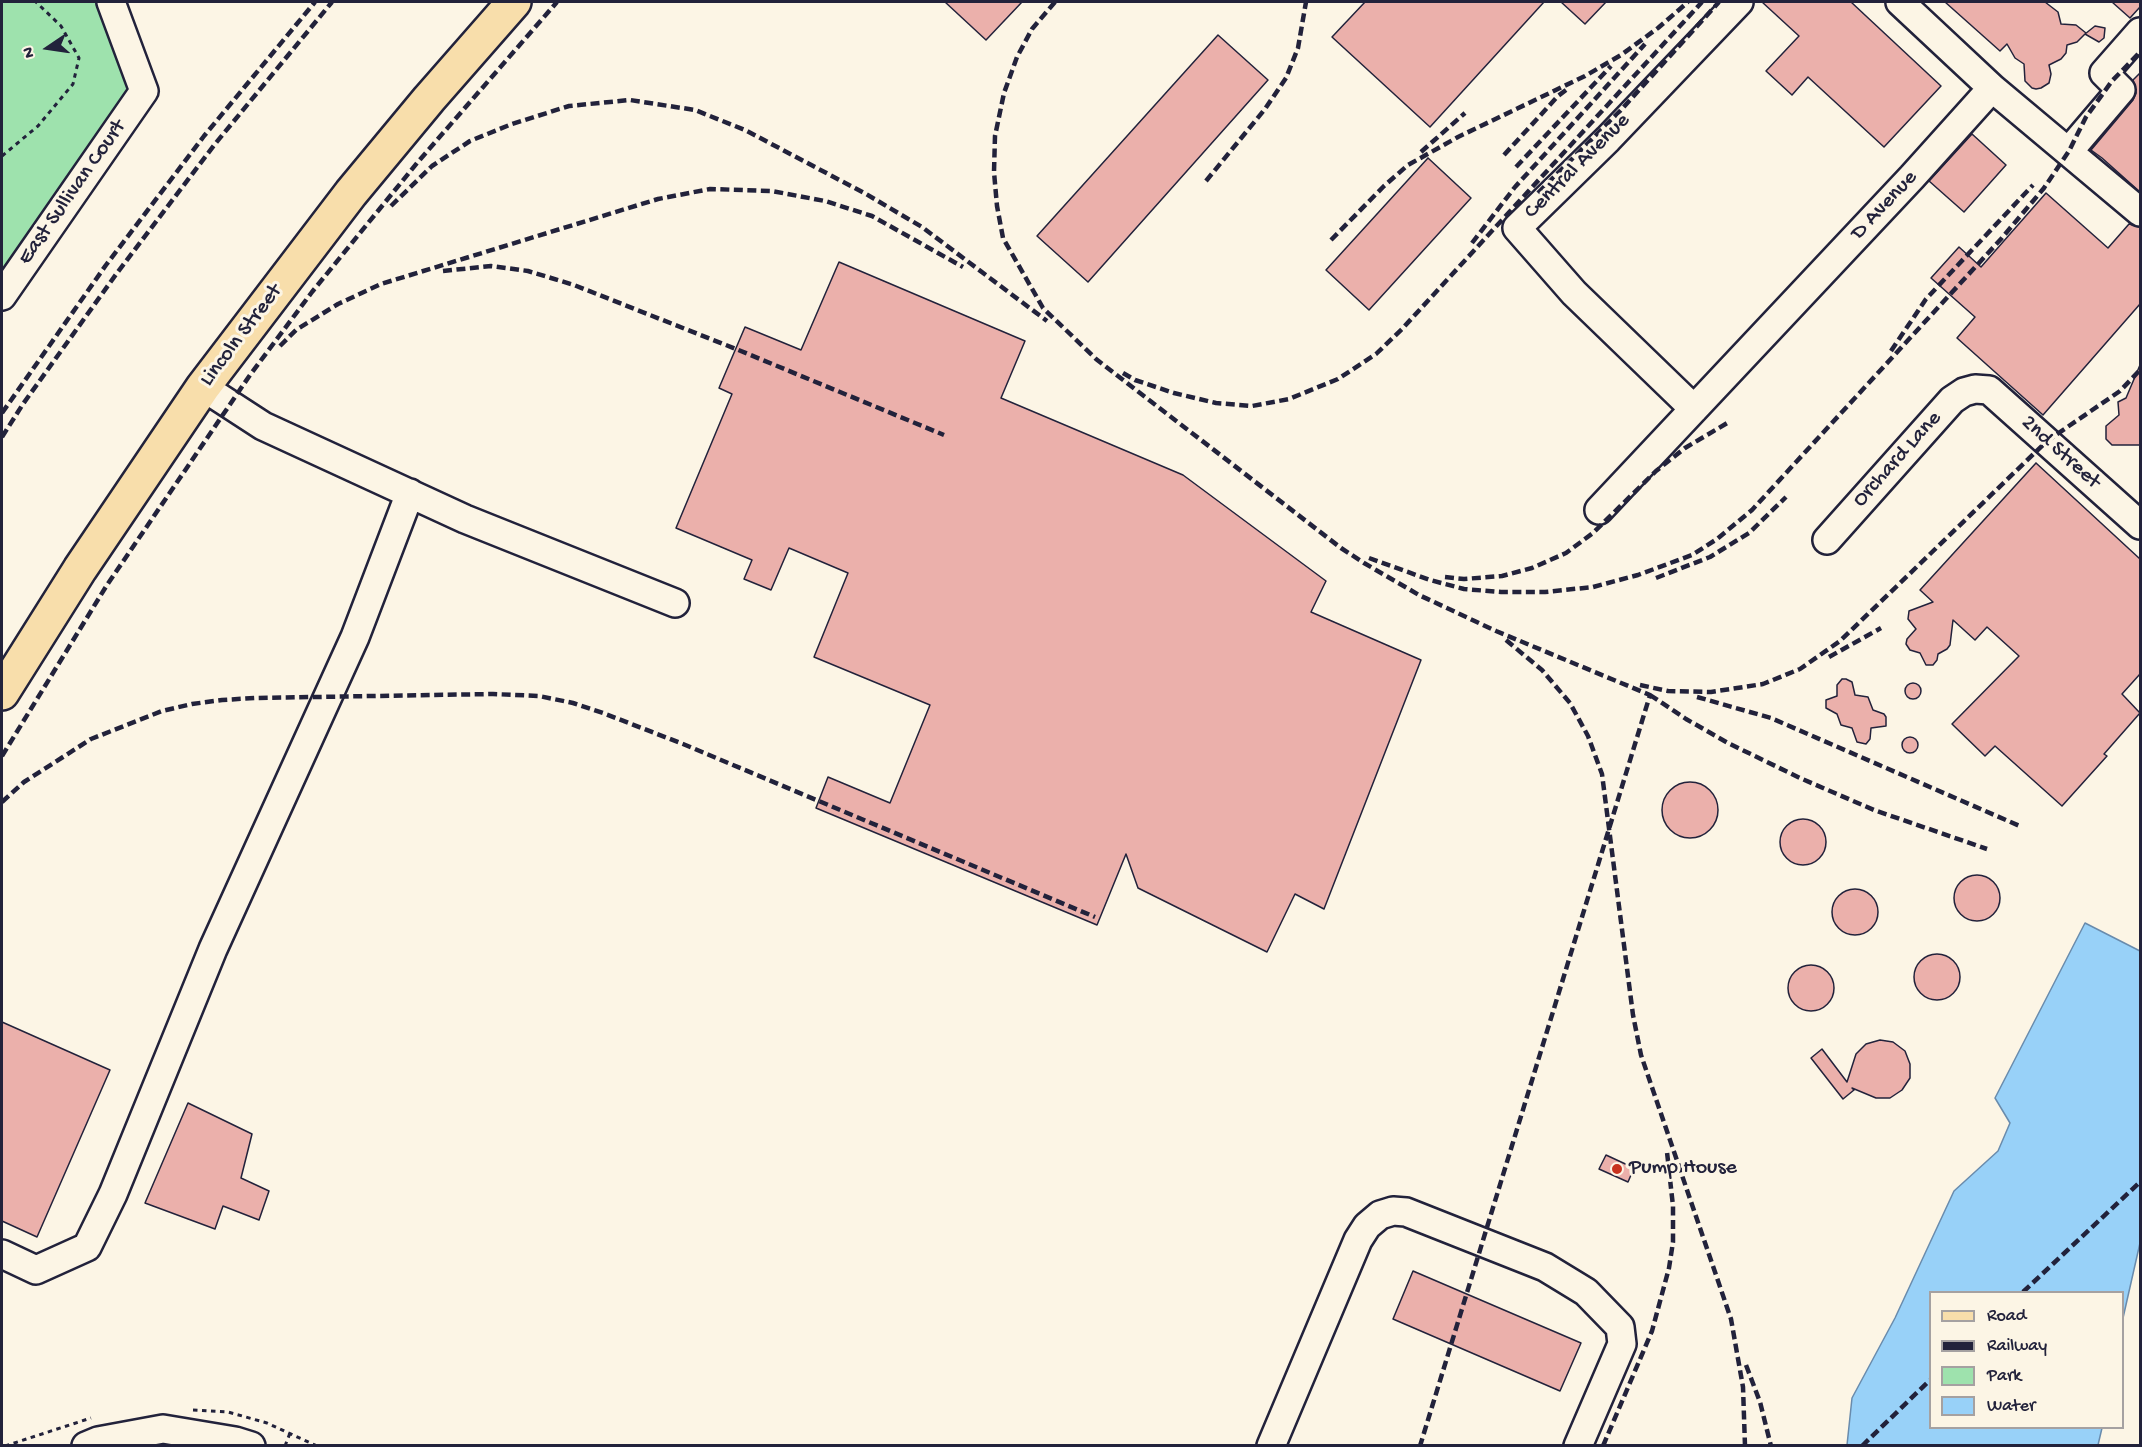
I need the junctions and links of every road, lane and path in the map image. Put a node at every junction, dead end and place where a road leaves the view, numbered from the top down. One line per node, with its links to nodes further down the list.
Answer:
1 (36, 2): 9 (path)
2 (111, 2): 11 (street, East Sullivan Court)
3 (514, 2): 12 (main road, Lincoln Street)
4 (1740, 2): 14 (street, Central Avenue)
5 (1899, 2): 7 (street)
6 (2140, 32): 8 (street)
7 (1992, 88): 8 (street); 14 (street, D Avenue)
8 (2069, 151): 10 (street)
9 (2, 156)
10 (2140, 212)
11 (2, 296)
12 (203, 387): 15 (street); 20 (main road, Lincoln Street)
13 (1976, 389): 17 (street, 2nd Street); 18 (street, Orchard Lane)
14 (1694, 409): 16 (street, D Avenue)
15 (410, 493): 19 (street); 21 (street)
16 (1599, 510)
17 (2140, 525)
18 (1827, 540)
19 (675, 603)
20 (2, 693)
21 (2, 1254)
22 (290, 1433): 25 (path)
23 (86, 1446): 24 (street)
24 (251, 1446)
25 (285, 1446)
26 (1271, 1446): 27 (street)
27 (1578, 1446)

